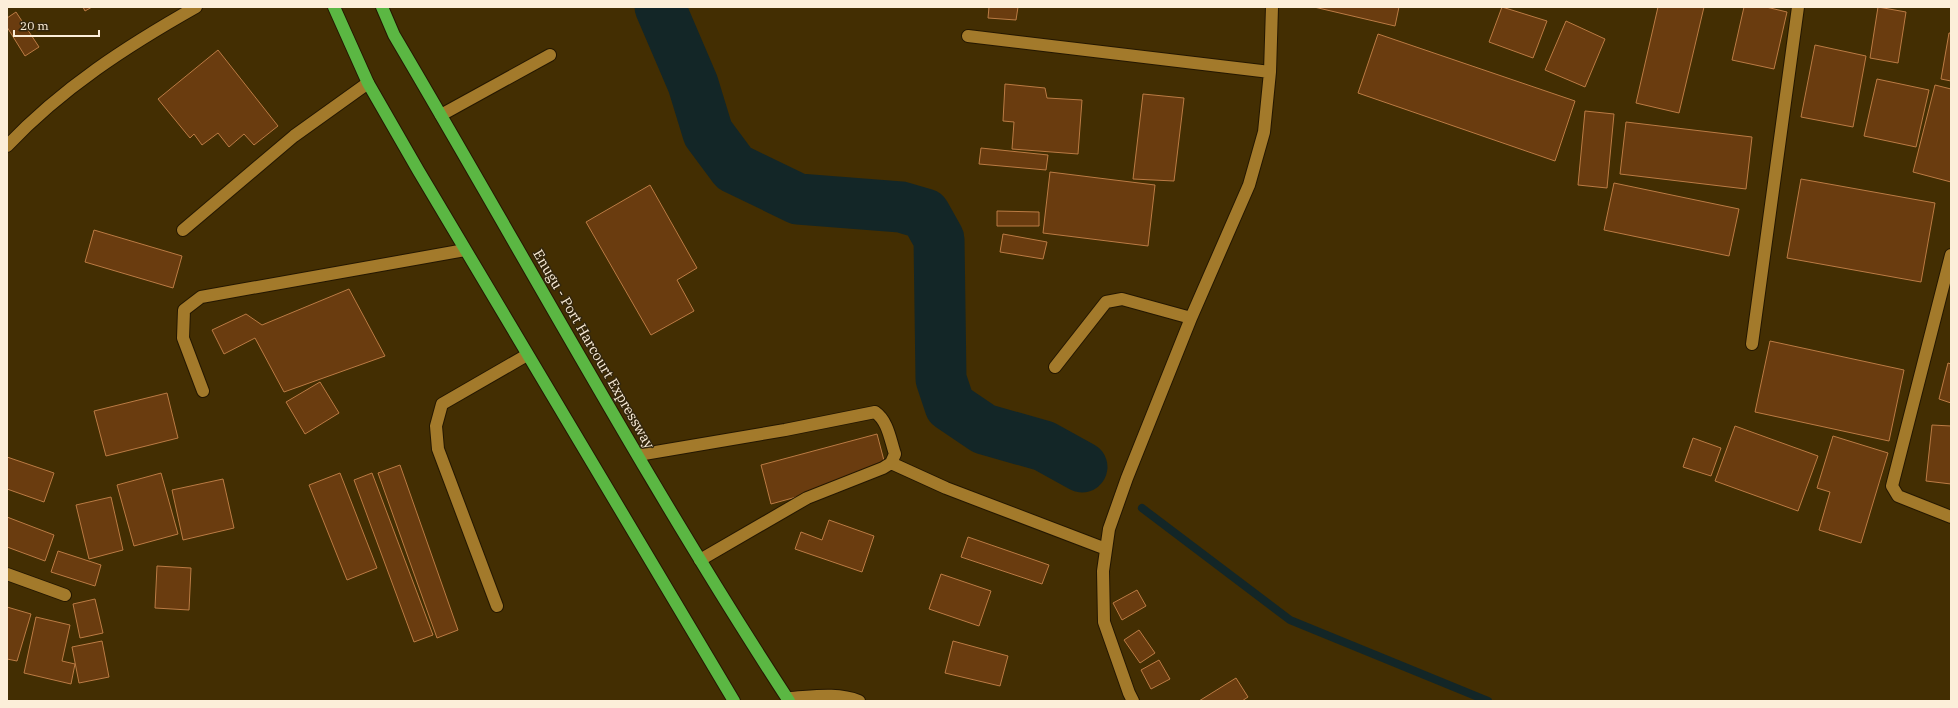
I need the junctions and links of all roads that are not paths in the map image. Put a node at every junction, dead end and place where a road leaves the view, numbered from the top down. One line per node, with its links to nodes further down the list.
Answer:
1 (196, 7): 11 (street)
2 (334, 7): 9 (highway)
3 (382, 7): 10 (highway, Enugu - Port Harcourt Expressway)
4 (1272, 7): 8 (street)
5 (1798, 7): 16 (street)
6 (968, 36): 8 (street)
7 (550, 55): 10 (street)
8 (1270, 72): 15 (street)
9 (368, 83): 12 (street); 13 (highway)
10 (441, 115): 20 (highway, Enugu - Port Harcourt Expressway)
11 (7, 146)
12 (183, 230)
13 (465, 250): 17 (highway); 19 (street)
14 (1951, 255): 22 (street)
15 (1191, 318): 18 (street); 23 (street)
16 (1752, 344)
17 (527, 355): 27 (street); 29 (highway)
18 (1055, 367)
19 (203, 391)
20 (638, 455): 21 (street); 24 (highway, Enugu - Port Harcourt Expressway)
21 (891, 463): 23 (street); 24 (street)
22 (1951, 517)
23 (1106, 549): 31 (street)
24 (700, 560): 28 (highway, Enugu - Port Harcourt Expressway)
25 (7, 574): 26 (street)
26 (65, 595)
27 (497, 606)
28 (788, 700): 30 (street)
29 (734, 701)
30 (859, 701)
31 (1133, 701)

